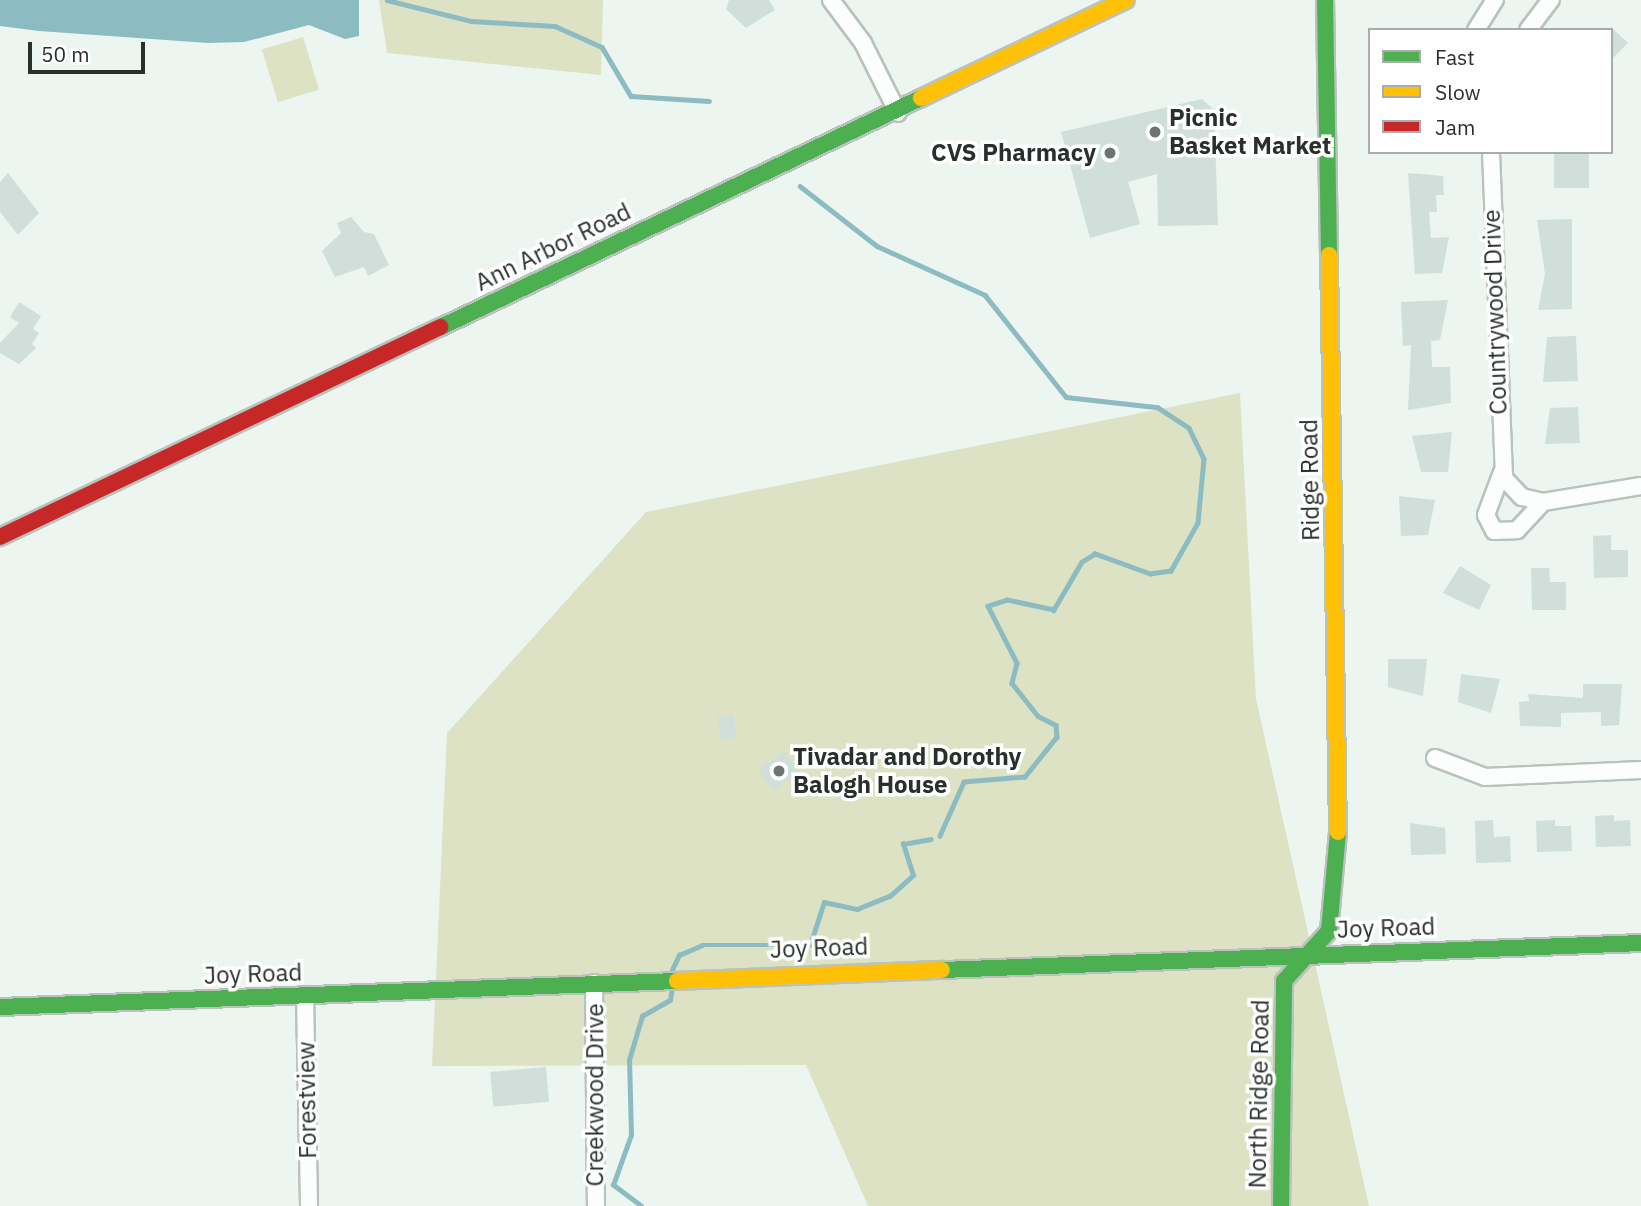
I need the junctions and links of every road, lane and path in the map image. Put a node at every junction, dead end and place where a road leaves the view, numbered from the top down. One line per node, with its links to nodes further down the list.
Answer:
1 (831, 0): 8 (street)
2 (1126, 0): 8 (street, Ann Arbor Road)
3 (1325, 0): 17 (street, Ridge Road)
4 (1494, 0): 6 (street)
5 (1551, 0): 7 (street)
6 (1477, 28)
7 (1530, 28)
8 (898, 113): 13 (street, Ann Arbor Road)
9 (1491, 154): 10 (street, Countrywood Drive)
10 (1502, 472): 12 (street); 12 (street, Countrywood Drive)
11 (1641, 486): 12 (street)
12 (1543, 502)
13 (0, 537)
14 (1435, 758): 15 (street)
15 (1640, 770)
16 (1641, 943): 17 (street, Joy Road)
17 (1313, 953): 18 (street, Joy Road); 23 (street, North Ridge Road)
18 (594, 983): 19 (street, Joy Road); 22 (street, Creekwood Drive)
19 (305, 995): 20 (street, Joy Road); 21 (street, Forestview)
20 (0, 1007)
21 (309, 1206)
22 (596, 1206)
23 (1280, 1206)

